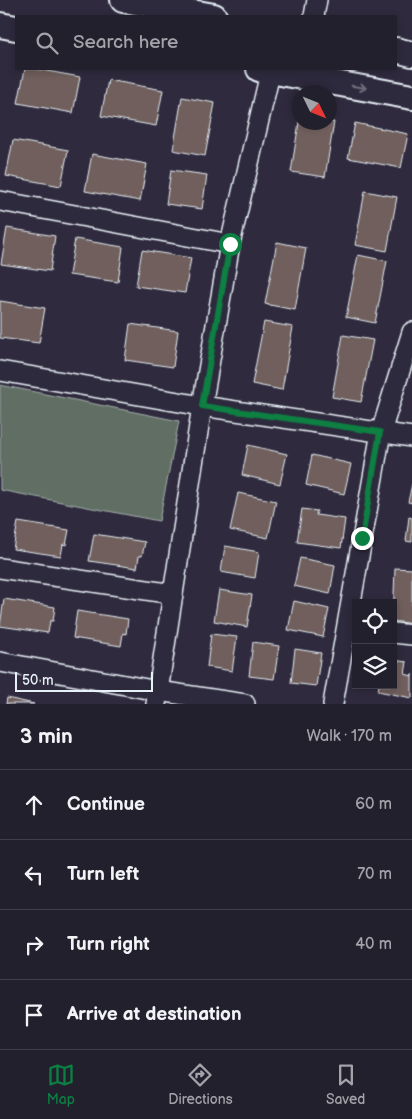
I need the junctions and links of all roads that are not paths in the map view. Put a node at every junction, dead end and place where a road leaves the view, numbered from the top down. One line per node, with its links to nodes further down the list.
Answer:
1 (123, 0): 3 (street)
2 (317, 0): 4 (street)
3 (208, 15)
4 (314, 15)
5 (0, 25): 6 (street)
6 (15, 28)
7 (397, 50): 8 (street)
8 (412, 54)
9 (267, 70): 13 (street)
10 (272, 70): 11 (street, one-way to 11)
11 (412, 97)
12 (0, 201): 13 (street)
13 (230, 244): 16 (street)
14 (412, 332): 17 (street)
15 (0, 371): 16 (street)
16 (202, 406): 17 (street); 20 (street)
17 (380, 432): 18 (street); 21 (street)
18 (412, 438)
19 (0, 568): 20 (street)
20 (173, 594): 25 (street)
21 (351, 628): 27 (street)
22 (397, 633): 23 (street)
23 (412, 635)
24 (0, 662): 25 (street)
25 (157, 698): 26 (street)
26 (245, 704)
27 (333, 704)

